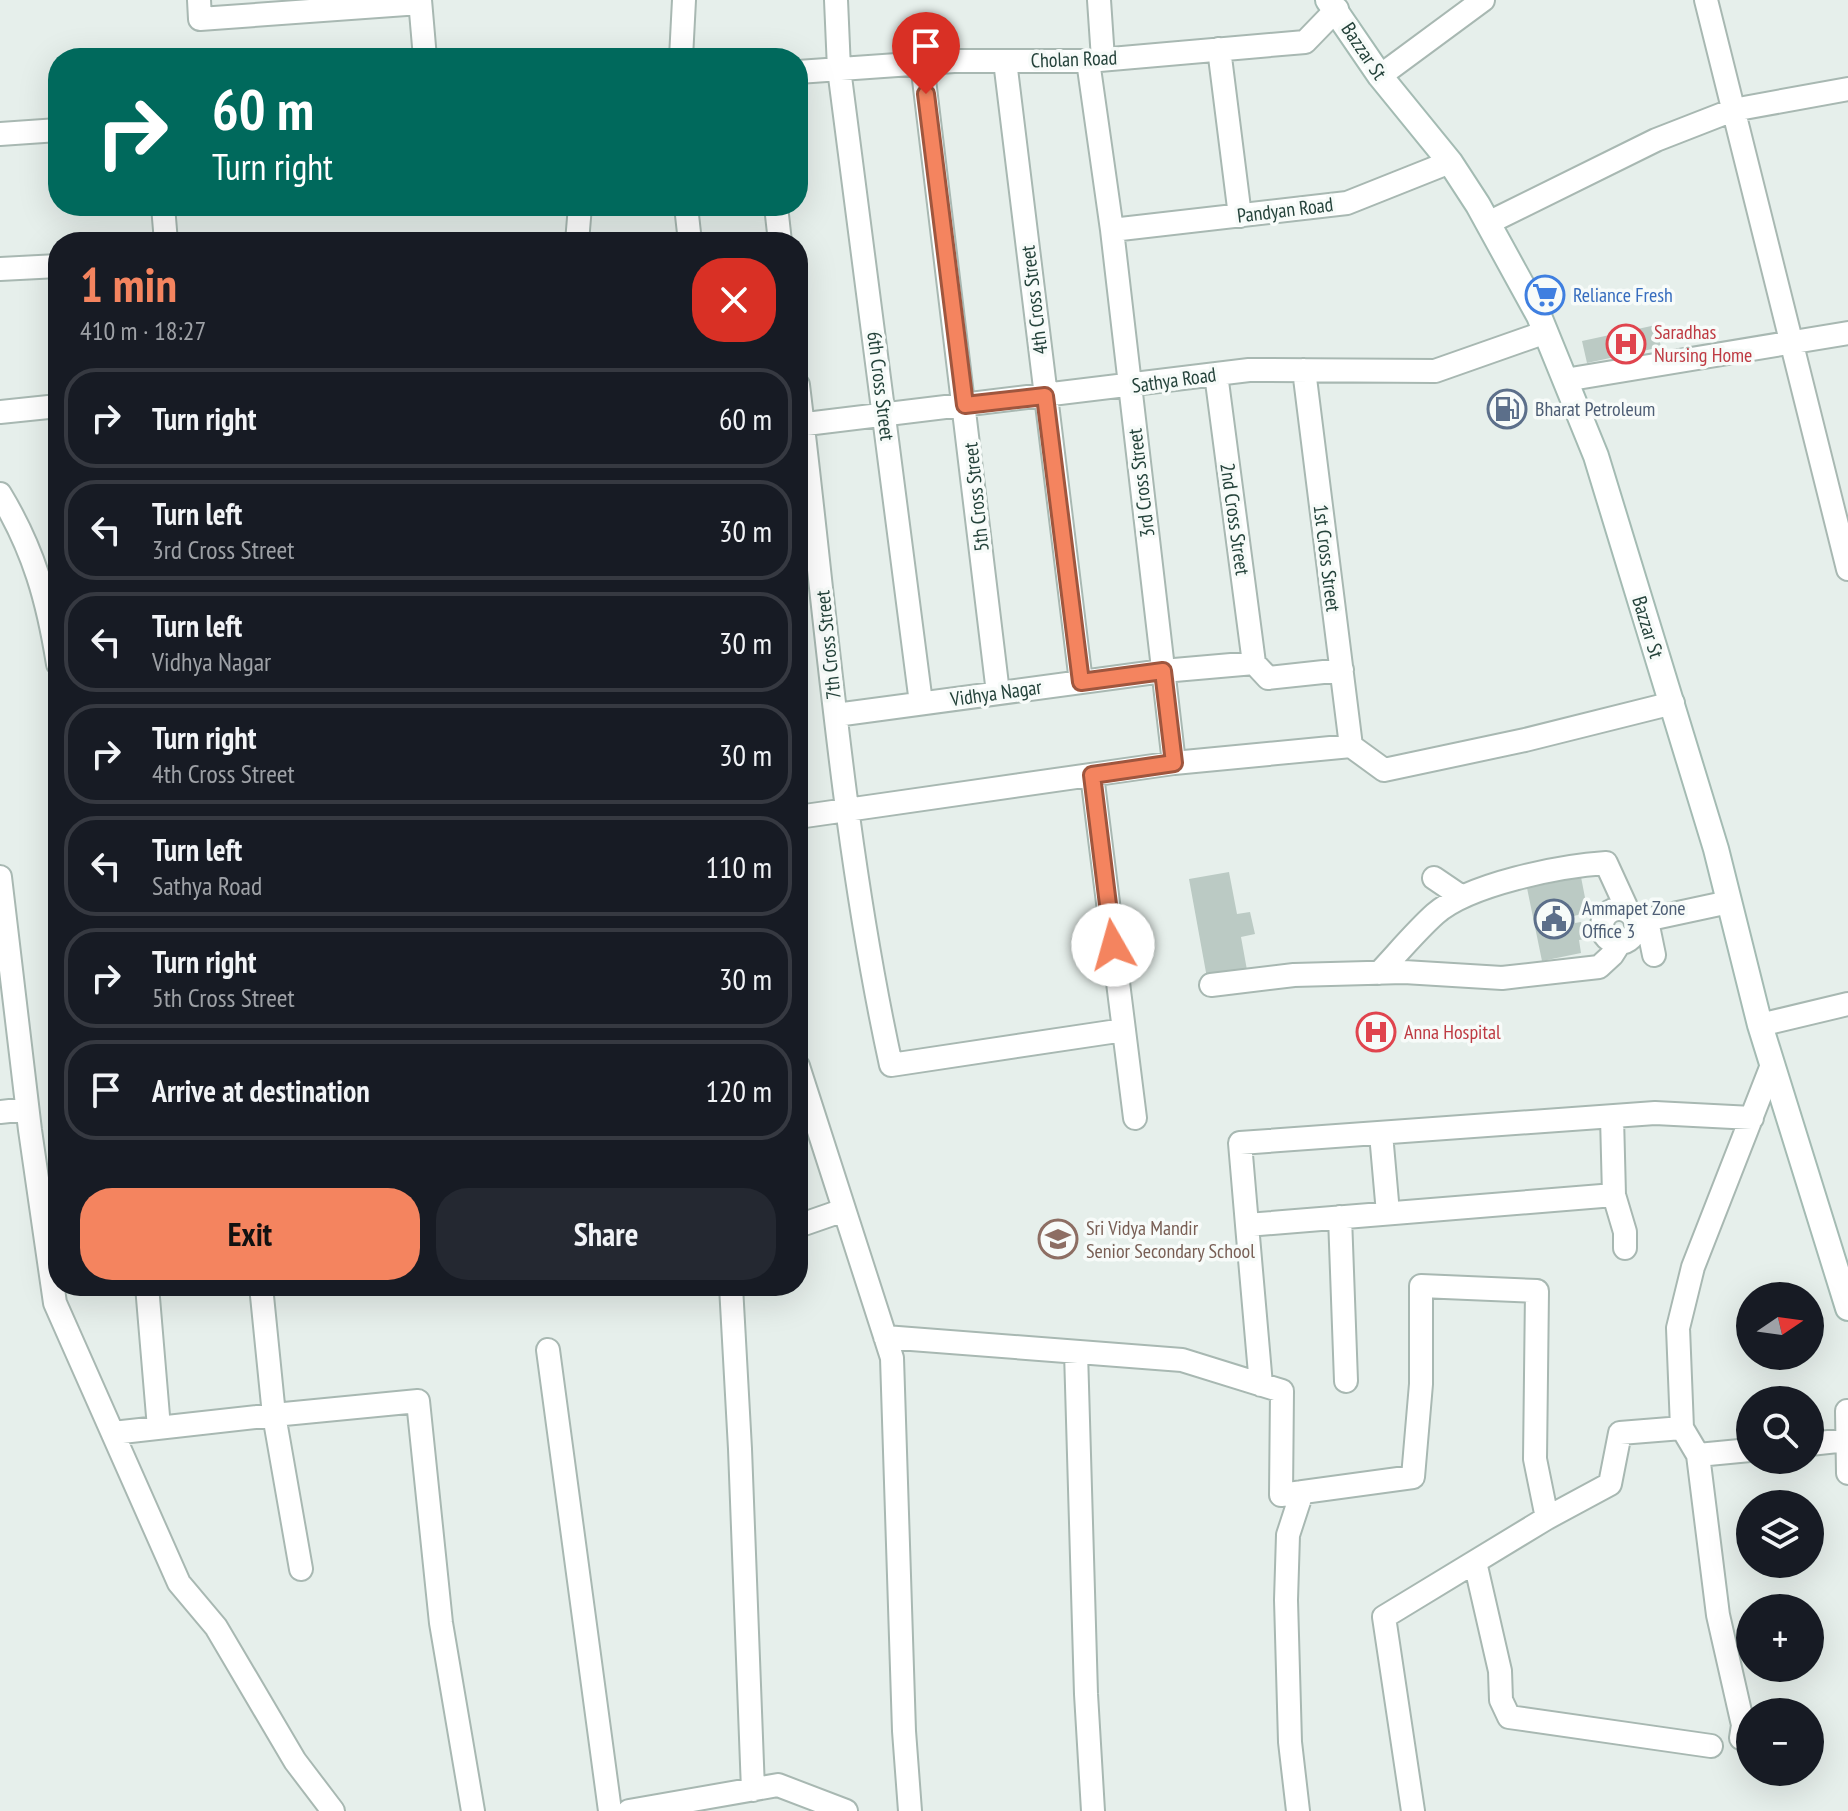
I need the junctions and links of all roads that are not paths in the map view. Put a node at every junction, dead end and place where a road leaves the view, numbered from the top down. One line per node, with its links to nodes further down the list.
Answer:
1 (199, 0): 7 (street)
2 (684, 0): 10 (street)
3 (836, 0): 15 (street, 6th Cross Street)
4 (1099, 0): 12 (street, 3rd Cross Street)
5 (1483, 0): 17 (street)
6 (1706, 0): 19 (street)
7 (420, 2): 9 (street)
8 (1333, 5): 11 (street, Cholan Road); 17 (main road, Bazzar St)
9 (424, 48)
10 (682, 48)
11 (1219, 49): 12 (street, Cholan Road); 23 (street)
12 (1096, 60): 13 (street, Cholan Road); 25 (street, 3rd Cross Street)
13 (1005, 61): 14 (street, Cholan Road); 35 (street, 4th Cross Street)
14 (922, 63): 15 (street, Cholan Road); 36 (street, 5th Cross Street)
15 (839, 69): 16 (street, Cholan Road); 39 (street, 6th Cross Street)
16 (808, 71)
17 (1380, 76): 22 (main road, Bazzar St)
18 (1848, 89): 19 (street)
19 (1733, 110): 24 (street); 30 (street)
20 (48, 131): 21 (street)
21 (0, 134)
22 (1450, 162): 23 (street, Pandyan Road); 24 (main road, Bazzar St)
23 (1240, 216): 25 (street, Pandyan Road)
24 (1488, 223): 28 (main road, Bazzar St)
25 (1112, 230): 34 (street, 3rd Cross Street)
26 (48, 267): 27 (street)
27 (0, 269)
28 (1546, 332): 31 (street, Sathya Road); 33 (main road, Bazzar St)
29 (1848, 333): 30 (street)
30 (1791, 342): 33 (street); 43 (street)
31 (1304, 370): 32 (street, Sathya Road); 46 (street, 1st Cross Street)
32 (1216, 374): 34 (street, Sathya Road); 45 (street, 2nd Cross Street)
33 (1565, 380): 51 (main road, Bazzar St)
34 (1130, 386): 35 (street, Sathya Road); 47 (street, 3rd Cross Street)
35 (1045, 396): 36 (street, Sathya Road); 48 (street, 4th Cross Street)
36 (965, 405): 39 (street, Sathya Road); 49 (street, 5th Cross Street)
37 (48, 407): 38 (street)
38 (0, 412)
39 (885, 415): 40 (street, Sathya Road); 50 (street, 6th Cross Street)
40 (808, 424)
41 (808, 489): 52 (street, 7th Cross Street)
42 (0, 494): 44 (street)
43 (1848, 569)
44 (48, 613)
45 (1254, 663): 46 (street, Vidhya Nagar); 47 (street, Vidhya Nagar)
46 (1342, 670): 53 (street, 1st Cross Street)
47 (1163, 671): 48 (street, Vidhya Nagar); 54 (street, 3rd Cross Street)
48 (1081, 682): 49 (street, Vidhya Nagar)
49 (998, 693): 50 (street, Vidhya Nagar)
50 (921, 703): 52 (street, Vidhya Nagar)
51 (1672, 703): 53 (street); 61 (main road, Bazzar St)
52 (836, 715): 56 (street, 7th Cross Street)
53 (1351, 746): 54 (street)
54 (1174, 763): 55 (street)
55 (1092, 775): 56 (street); 69 (street)
56 (847, 810): 57 (street); 69 (street, 7th Cross Street)
57 (808, 816)
58 (0, 877): 72 (street)
59 (1434, 878): 60 (street)
60 (1462, 897): 62 (street); 65 (street)
61 (1729, 902): 62 (street); 68 (main road, Bazzar St)
62 (1637, 918): 63 (street); 63 (street); 64 (street)
63 (1619, 944): 65 (street)
64 (1654, 955)
65 (1379, 973): 66 (street)
66 (1211, 985)
67 (1848, 1004): 68 (street)
68 (1760, 1025): 70 (main road, Bazzar St)
69 (1124, 1030): 75 (street)
70 (1772, 1065): 76 (street); 90 (main road, Bazzar St)
71 (808, 1102): 79 (street)
72 (27, 1109): 73 (street); 85 (street)
73 (0, 1112)
74 (1612, 1117): 76 (street); 77 (street); 78 (street)
75 (1135, 1118)
76 (1752, 1118): 99 (street)
77 (1381, 1134): 80 (street); 83 (street)
78 (1614, 1195): 80 (street); 84 (street)
79 (844, 1210): 82 (street); 91 (street)
80 (1388, 1213): 81 (street)
81 (1340, 1217): 83 (street); 94 (street)
82 (808, 1223)
83 (1247, 1225): 95 (street)
84 (1625, 1248)
85 (48, 1254)
86 (54, 1296): 100 (street)
87 (148, 1296): 98 (street)
88 (262, 1296): 97 (street)
89 (732, 1296): 112 (street)
90 (1848, 1308)
91 (885, 1337): 93 (street); 120 (street)
92 (548, 1350): 117 (street)
93 (1076, 1352): 95 (street); 121 (street)
94 (1346, 1381)
95 (1261, 1385): 106 (street)
96 (1847, 1411): 101 (street)
97 (274, 1415): 98 (street); 109 (street); 116 (street)
98 (159, 1428): 100 (street)
99 (1682, 1428): 104 (street); 107 (street)
100 (113, 1433): 115 (street)
101 (1847, 1440): 102 (street); 105 (street)
102 (1824, 1442)
103 (1736, 1451): 104 (street)
104 (1698, 1455): 110 (street)
105 (1848, 1473)
106 (1302, 1492): 107 (street); 122 (street)
107 (1547, 1518): 108 (street)
108 (1475, 1562): 111 (street); 123 (street)
109 (301, 1569)
110 (1737, 1698)
111 (1711, 1746)
112 (753, 1790): 113 (street); 114 (street)
113 (812, 1805): 119 (street)
114 (678, 1807): 118 (street)
115 (333, 1811)
116 (473, 1811)
117 (610, 1811)
118 (629, 1811)
119 (846, 1811)
120 (910, 1811)
121 (1093, 1811)
122 (1298, 1811)
123 (1413, 1811)

